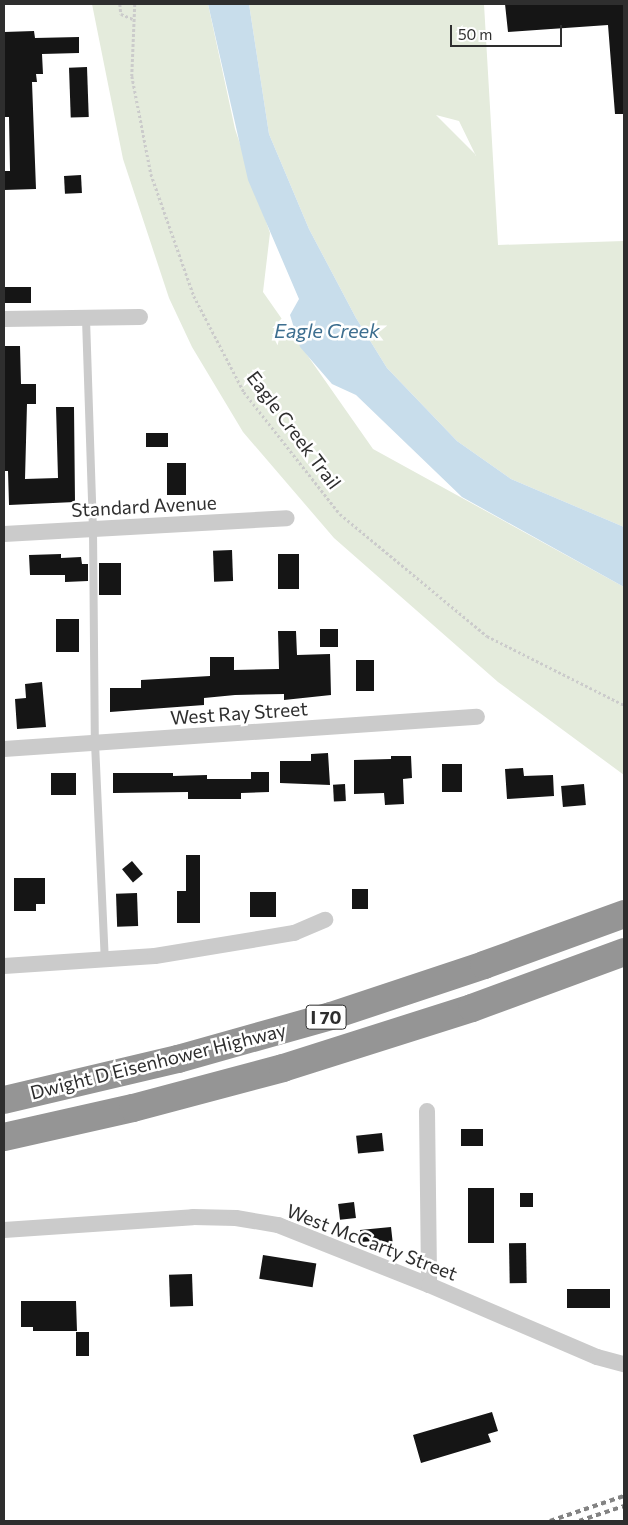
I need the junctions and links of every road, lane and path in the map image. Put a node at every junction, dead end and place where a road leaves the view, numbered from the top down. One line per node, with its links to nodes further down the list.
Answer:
1 (120, 4): 3 (path)
2 (135, 4): 3 (path, Eagle Creek Trail)
3 (134, 20): 10 (path, Eagle Creek Trail)
4 (140, 317): 5 (street)
5 (86, 318): 6 (street); 8 (lane)
6 (4, 320)
7 (287, 518): 8 (street, Standard Avenue)
8 (93, 530): 9 (street, Standard Avenue); 12 (lane)
9 (4, 534)
10 (624, 705)
11 (477, 717): 12 (street, West Ray Street)
12 (95, 742): 13 (street, West Ray Street); 17 (lane)
13 (4, 749)
14 (624, 914): 19 (highway, Dwight D Eisenhower Highway / I 70)
15 (325, 920): 17 (street)
16 (624, 952): 21 (highway, Dwight D Eisenhower Highway / I 70)
17 (104, 960): 18 (street)
18 (4, 966)
19 (12, 1098)
20 (427, 1110): 23 (street)
21 (12, 1135)
22 (4, 1230): 23 (street, West McCarty Street)
23 (429, 1285): 24 (street, West McCarty Street)
24 (624, 1364)

